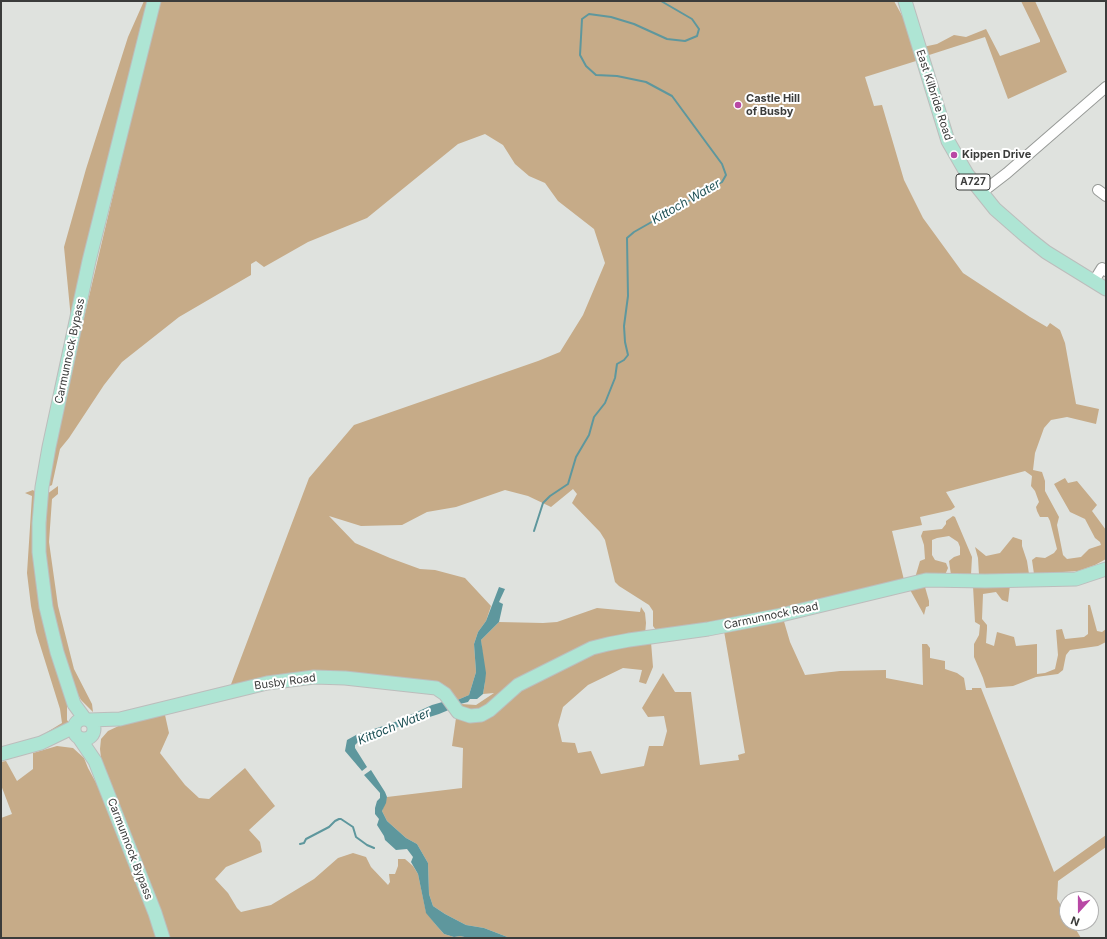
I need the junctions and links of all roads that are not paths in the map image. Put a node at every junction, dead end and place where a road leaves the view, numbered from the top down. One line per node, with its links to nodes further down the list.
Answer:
1 (154, 1): 12 (main road, Carmunnock Bypass)
2 (900, 1): 4 (main road, East Kilbride Road / A727)
3 (905, 1): 4 (main road, East Kilbride Road / A727)
4 (911, 23): 6 (main road, East Kilbride Road / A727)
5 (1106, 87): 6 (street)
6 (981, 193): 8 (main road, East Kilbride Road / A727)
7 (1106, 271): 8 (street)
8 (1094, 281): 9 (main road, East Kilbride Road / A727)
9 (1106, 289)
10 (1106, 569): 11 (main road, Carmunnock Road)
11 (452, 704): 12 (main road, Busby Road)
12 (83, 730): 13 (main road, Busby Road); 14 (main road, Carmunnock Bypass)
13 (1, 754)
14 (163, 938)

